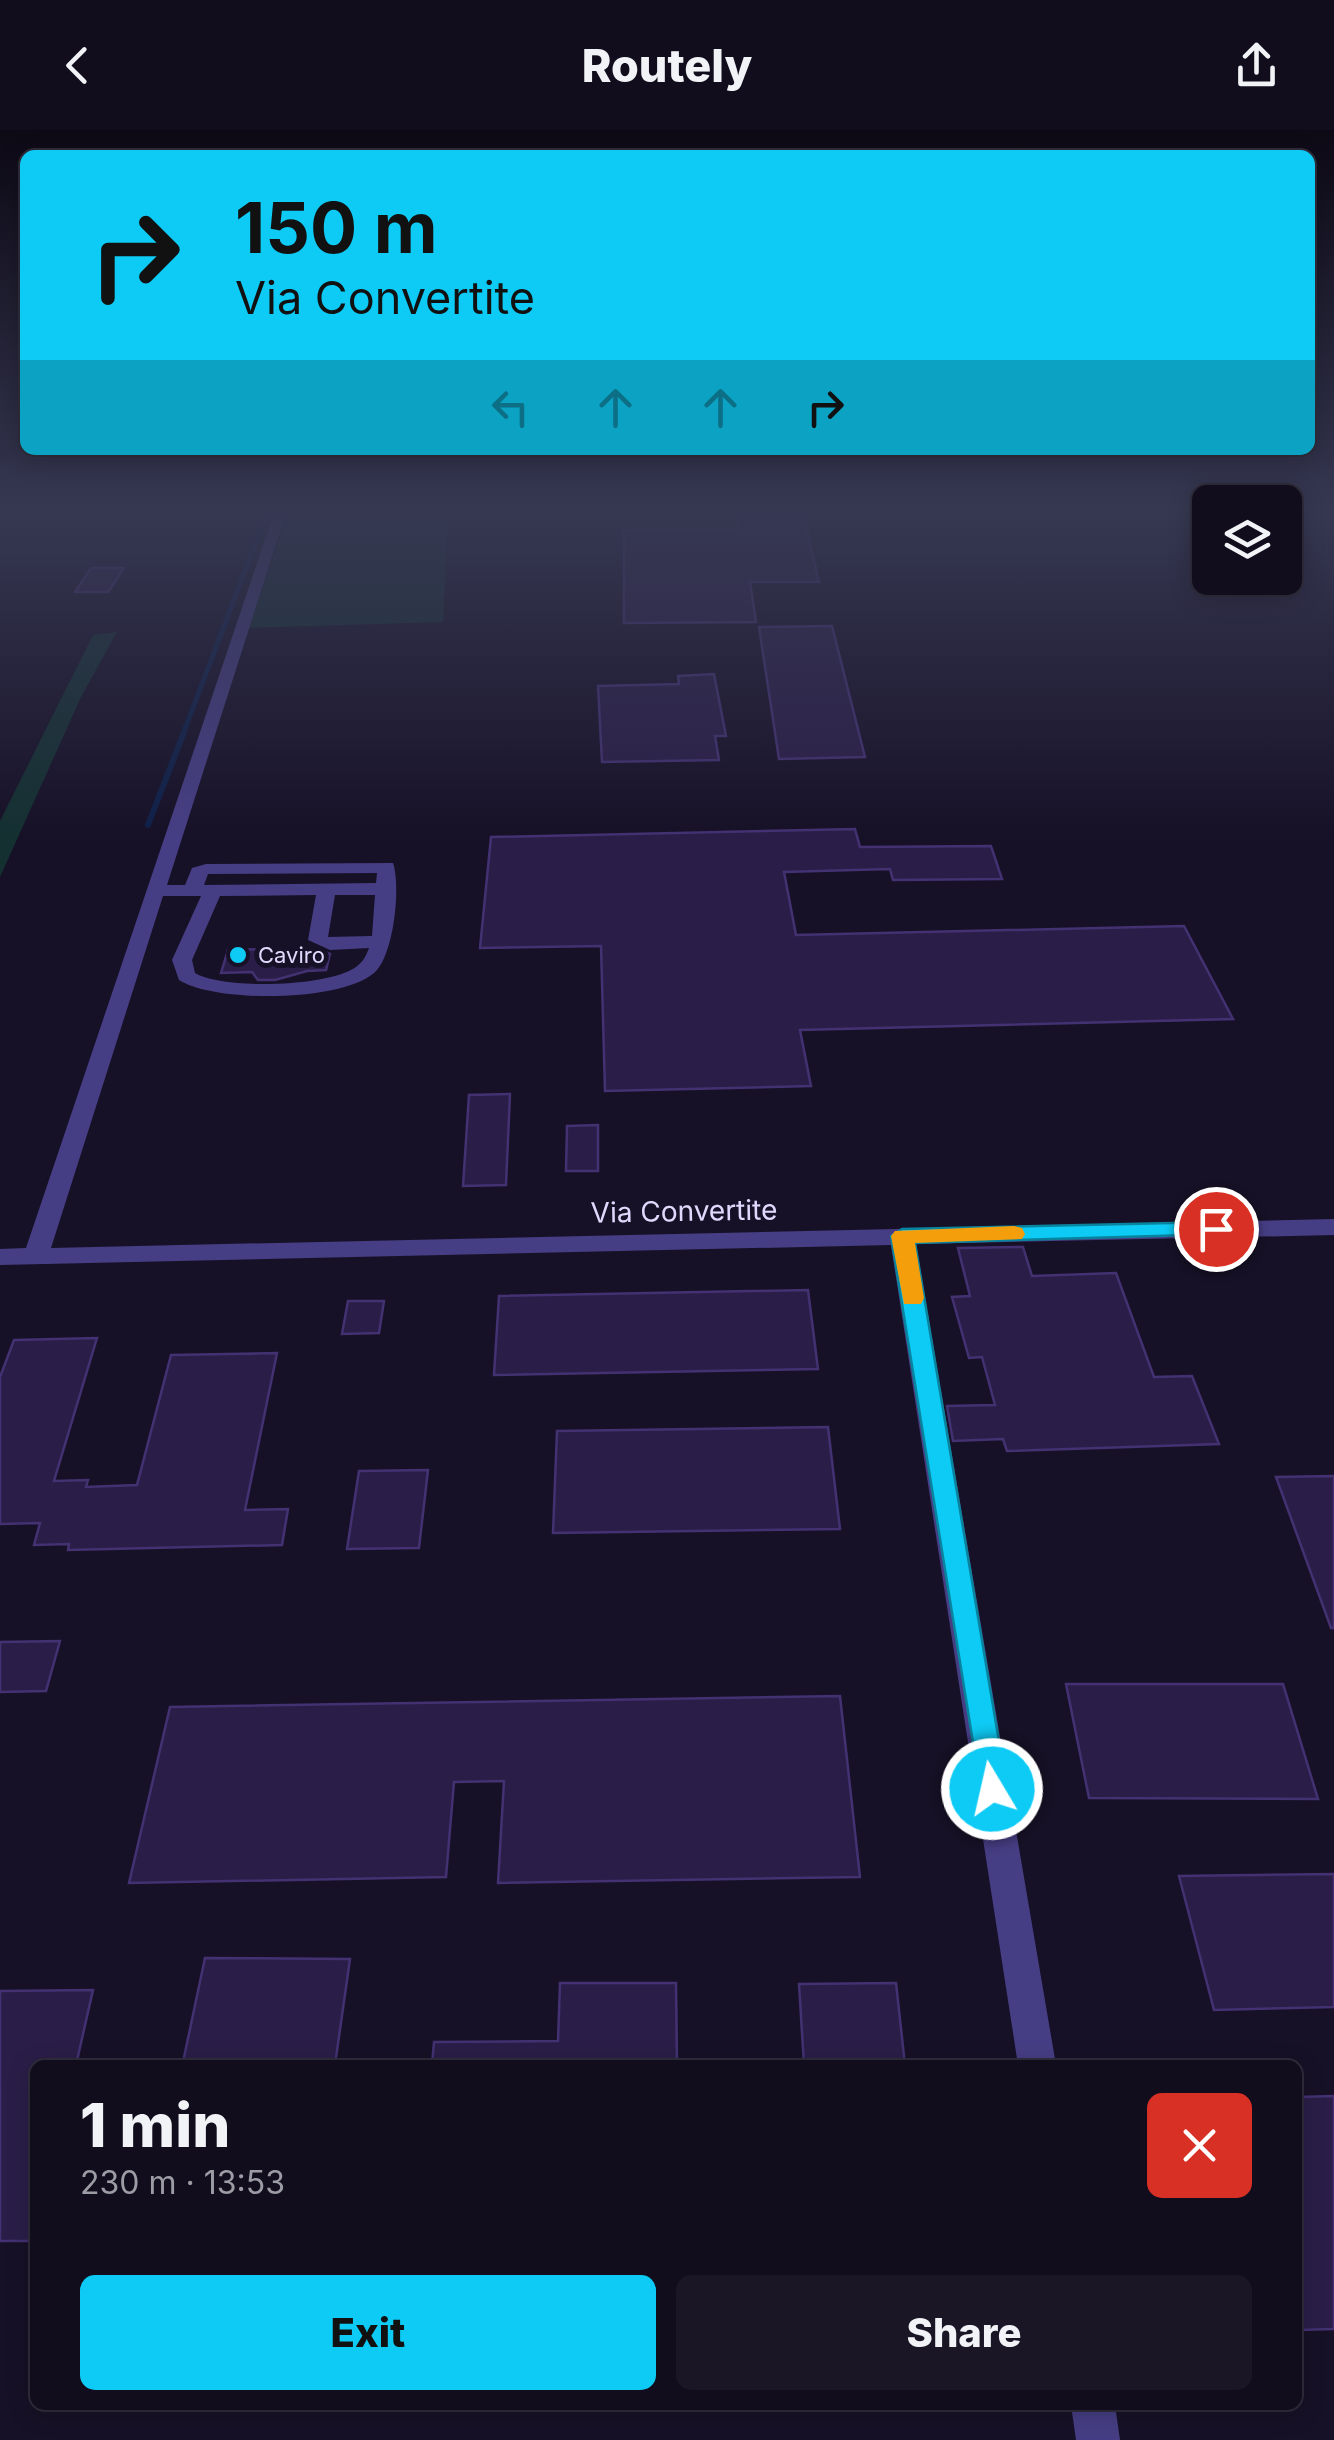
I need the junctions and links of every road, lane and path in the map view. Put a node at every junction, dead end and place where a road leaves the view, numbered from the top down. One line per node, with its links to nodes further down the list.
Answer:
1 (244, 621): 5 (street)
2 (385, 889): 3 (street); 4 (street); 6 (street)
3 (326, 890): 4 (street); 6 (street)
4 (203, 891): 5 (street); 6 (street)
5 (153, 892): 10 (street)
6 (380, 942)
7 (1334, 1226): 8 (street, Via Convertite)
8 (902, 1236): 10 (street, Via Convertite); 11 (street)
9 (0, 1256): 10 (street, Via Convertite)
10 (36, 1256)
11 (1036, 2060)
12 (1094, 2410): 13 (street)
13 (1098, 2440)

